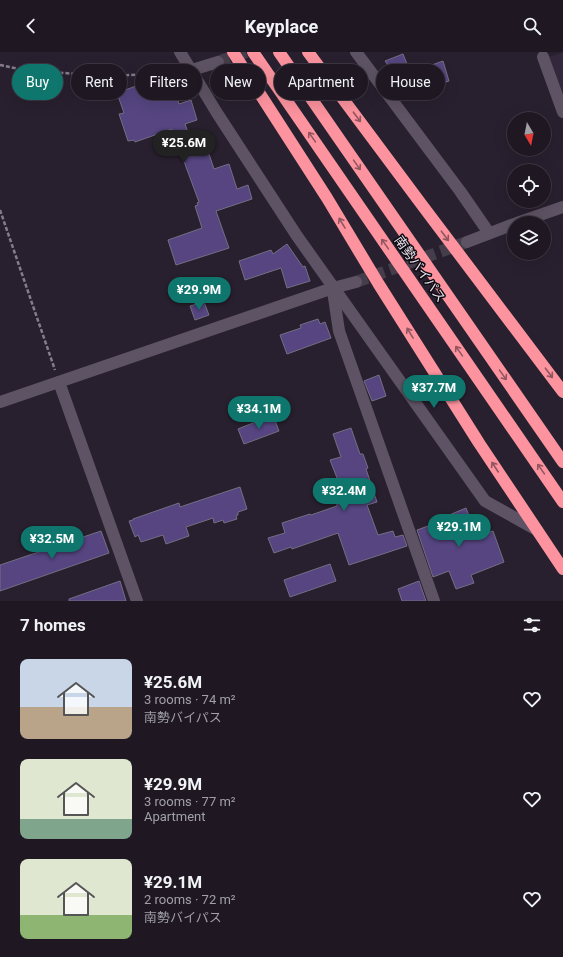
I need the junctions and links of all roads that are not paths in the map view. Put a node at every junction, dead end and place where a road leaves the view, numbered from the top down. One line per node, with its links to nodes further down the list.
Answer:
1 (180, 52): 9 (street)
2 (233, 52): 25 (highway, one-way to 2)
3 (253, 52): 24 (highway, 南勢バイパス, one-way to 3)
4 (279, 52): 23 (highway, 南勢バイパス, one-way to 23)
5 (308, 52): 21 (highway, one-way to 21)
6 (356, 52): 16 (street)
7 (543, 57): 12 (street)
8 (218, 62): 10 (street)
9 (188, 64)
10 (202, 67)
11 (202, 87): 19 (street)
12 (563, 112)
13 (563, 207): 14 (street)
14 (537, 216)
15 (507, 226): 16 (street)
16 (488, 233): 17 (street)
17 (467, 242)
18 (356, 282): 19 (street)
19 (333, 288): 20 (street); 25 (street); 28 (street)
20 (60, 382): 22 (street); 27 (street)
21 (563, 392)
22 (0, 402)
23 (563, 462)
24 (563, 502)
25 (537, 530): 26 (highway)
26 (563, 569)
27 (137, 601)
28 (434, 601)

